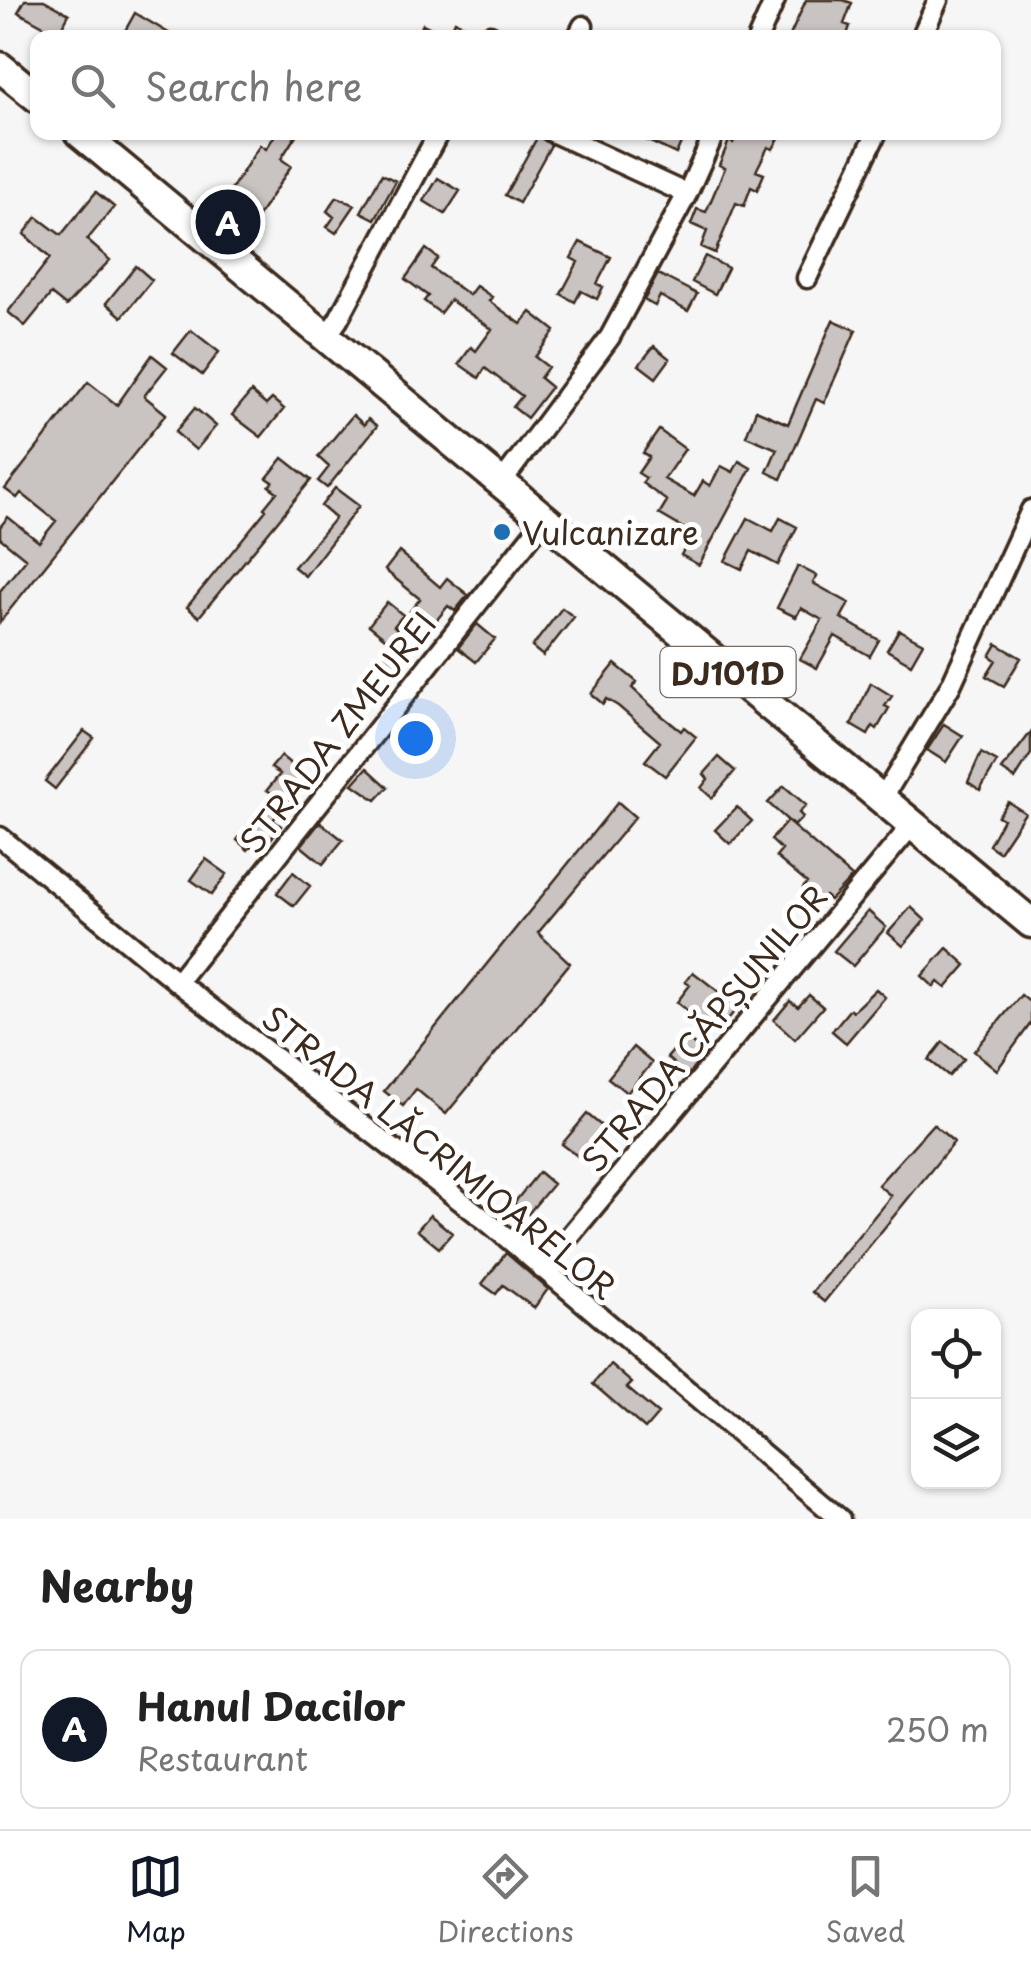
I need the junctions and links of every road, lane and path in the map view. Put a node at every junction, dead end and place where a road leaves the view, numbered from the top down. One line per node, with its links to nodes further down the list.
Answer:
1 (775, 0): 3 (street)
2 (938, 0): 4 (street)
3 (762, 30)
4 (925, 30)
5 (0, 67): 6 (main road)
6 (30, 91)
7 (89, 140): 14 (main road, DJ101D)
8 (435, 140): 14 (street)
9 (569, 140): 12 (street)
10 (711, 140): 12 (street)
11 (874, 140): 13 (street)
12 (687, 194): 15 (street)
13 (807, 278)
14 (326, 337): 15 (main road, DJ101D)
15 (500, 483): 17 (main road, DJ101D)
16 (1031, 510): 18 (street)
17 (544, 520): 18 (main road, DJ101D); 22 (street, STRADA ZMEUREI)
18 (882, 799): 19 (main road, DJ101D)
19 (912, 824): 21 (main road, DJ101D); 23 (street, STRADA CĂPȘUNILOR)
20 (0, 837): 22 (street, STRADA LĂCRIMIOARELOR)
21 (1031, 923)
22 (177, 982): 23 (street, STRADA LĂCRIMIOARELOR)
23 (542, 1269): 24 (street, STRADA LĂCRIMIOARELOR)
24 (840, 1519)

